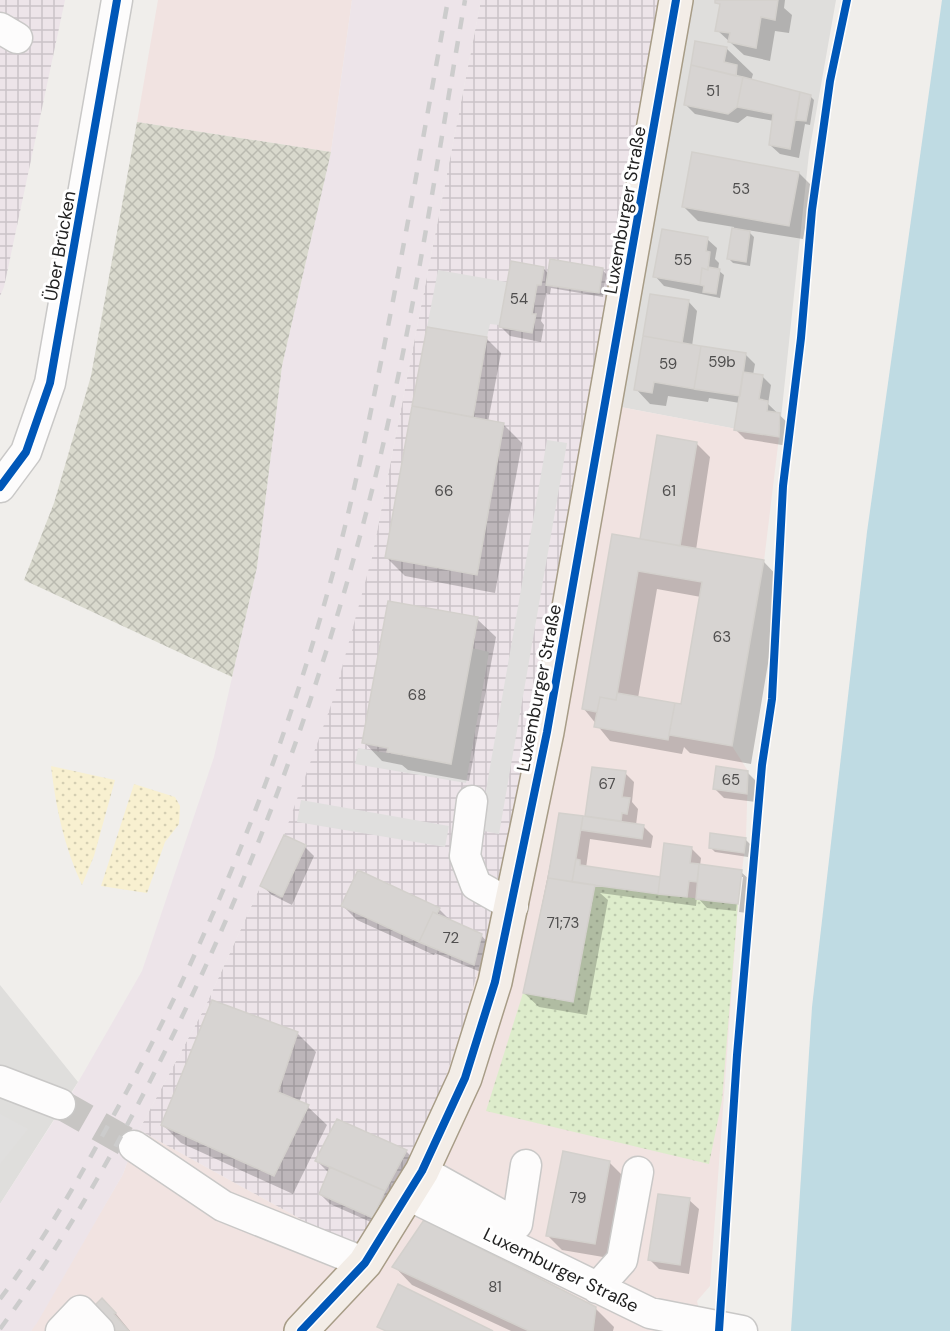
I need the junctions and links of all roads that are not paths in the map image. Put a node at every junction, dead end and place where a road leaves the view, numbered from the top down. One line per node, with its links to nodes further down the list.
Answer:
1 (117, 0): 3 (street, Über Brücken)
2 (676, 0): 5 (main road, Luxemburger Straße)
3 (0, 487)
4 (472, 801): 5 (street)
5 (513, 906): 11 (main road, Luxemburger Straße)
6 (0, 1082): 7 (street)
7 (60, 1104)
8 (134, 1146): 12 (street)
9 (526, 1165): 11 (street)
10 (638, 1172): 13 (street)
11 (415, 1183): 12 (main road, Luxemburger Straße); 13 (street, Luxemburger Straße)
12 (366, 1263): 18 (main road, Luxemburger Straße)
13 (597, 1288): 14 (street, Luxemburger Straße)
14 (649, 1322): 15 (street, Luxemburger Straße)
15 (731, 1329)
16 (61, 1331): 17 (street)
17 (99, 1331)
18 (301, 1331)

